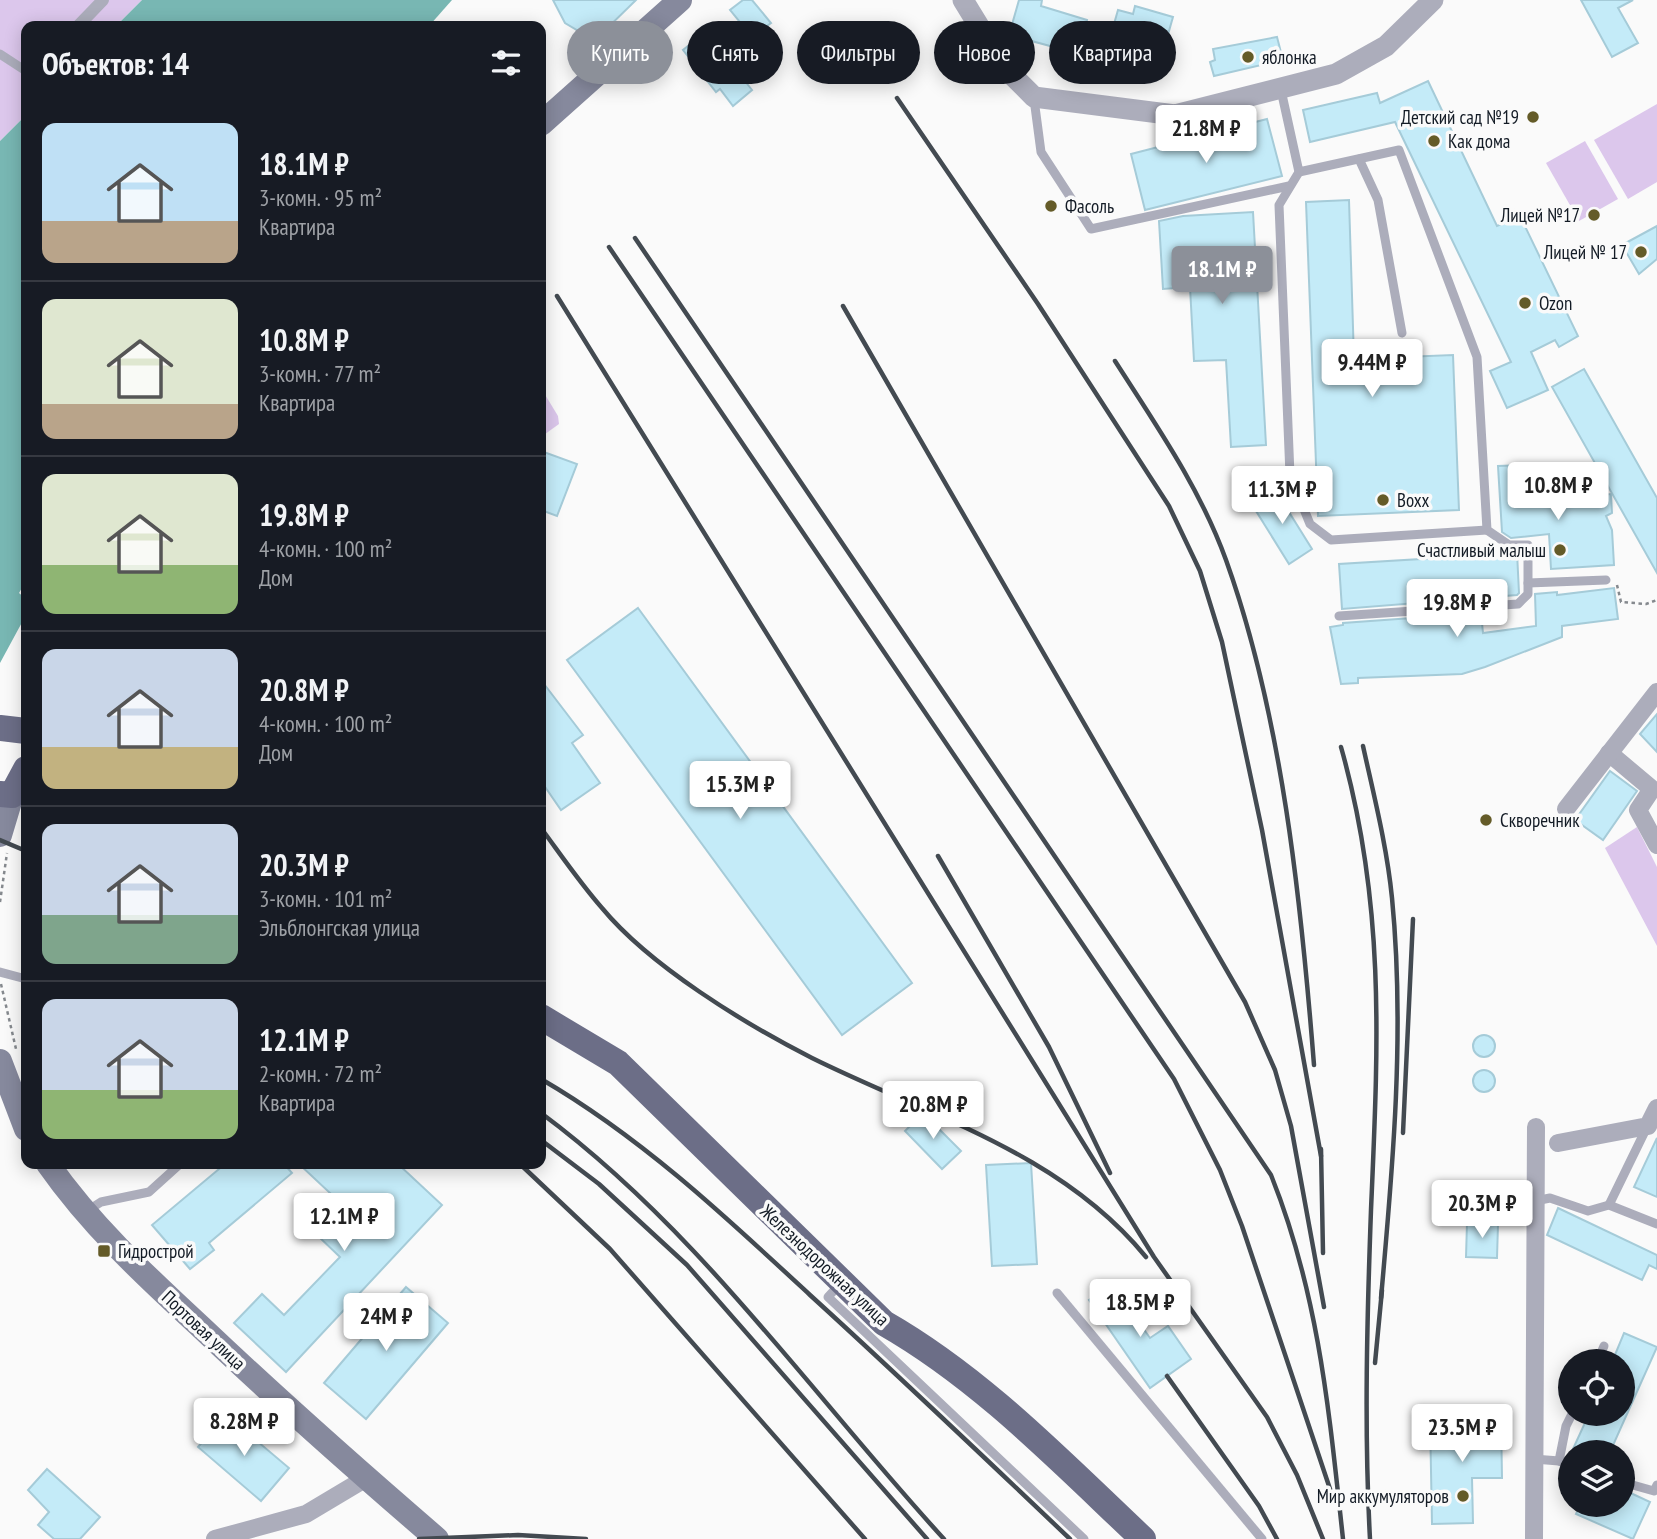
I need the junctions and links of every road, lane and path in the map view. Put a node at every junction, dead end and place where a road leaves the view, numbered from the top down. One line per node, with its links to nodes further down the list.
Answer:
1 (103, 0): 5 (street)
2 (680, 0): 10 (main road)
3 (963, 0): 9 (street)
4 (1433, 0): 8 (street)
5 (83, 21)
6 (0, 54): 7 (lane)
7 (21, 68)
8 (1281, 90): 9 (street); 12 (lane)
9 (1034, 97): 13 (lane)
10 (546, 120)
11 (1359, 159): 12 (lane); 14 (lane); 15 (lane)
12 (1299, 172): 13 (lane)
13 (1289, 186): 15 (lane)
14 (1402, 333)
15 (1487, 530): 17 (lane)
16 (1605, 580): 17 (lane); 18 (path)
17 (1528, 583): 19 (lane)
18 (1657, 600)
19 (1339, 616)
20 (1657, 692): 23 (street)
21 (0, 728): 22 (main road)
22 (21, 730)
23 (1609, 753): 26 (street); 28 (street)
24 (21, 776): 25 (main road)
25 (6, 795): 27 (main road)
26 (1566, 809)
27 (0, 835)
28 (1657, 845)
29 (0, 972): 30 (lane)
30 (21, 978)
31 (0, 980): 33 (path)
32 (546, 1020): 45 (main road, Железнодорожная улица)
33 (11, 1060): 34 (main road)
34 (21, 1106)
35 (1657, 1108): 36 (street)
36 (1648, 1126): 38 (street); 42 (lane)
37 (1536, 1127): 41 (street)
38 (1558, 1143)
39 (52, 1169): 43 (main road, Портовая улица)
40 (174, 1169): 43 (lane)
41 (1535, 1201): 42 (lane); 49 (street)
42 (1609, 1205): 44 (lane)
43 (86, 1212): 51 (main road, Портовая улица)
44 (1657, 1224)
45 (841, 1283): 56 (lane); 57 (main road, Железнодорожная улица)
46 (1057, 1293): 58 (lane)
47 (1604, 1346): 48 (lane)
48 (1603, 1349)
49 (1534, 1459): 50 (lane); 59 (street)
50 (1558, 1461)
51 (368, 1477): 54 (street); 55 (main road, Портовая улица)
52 (1635, 1485): 53 (lane)
53 (1657, 1485)
54 (215, 1539)
55 (437, 1539)
56 (1084, 1539)
57 (1143, 1539)
58 (1262, 1539)
59 (1534, 1539)

